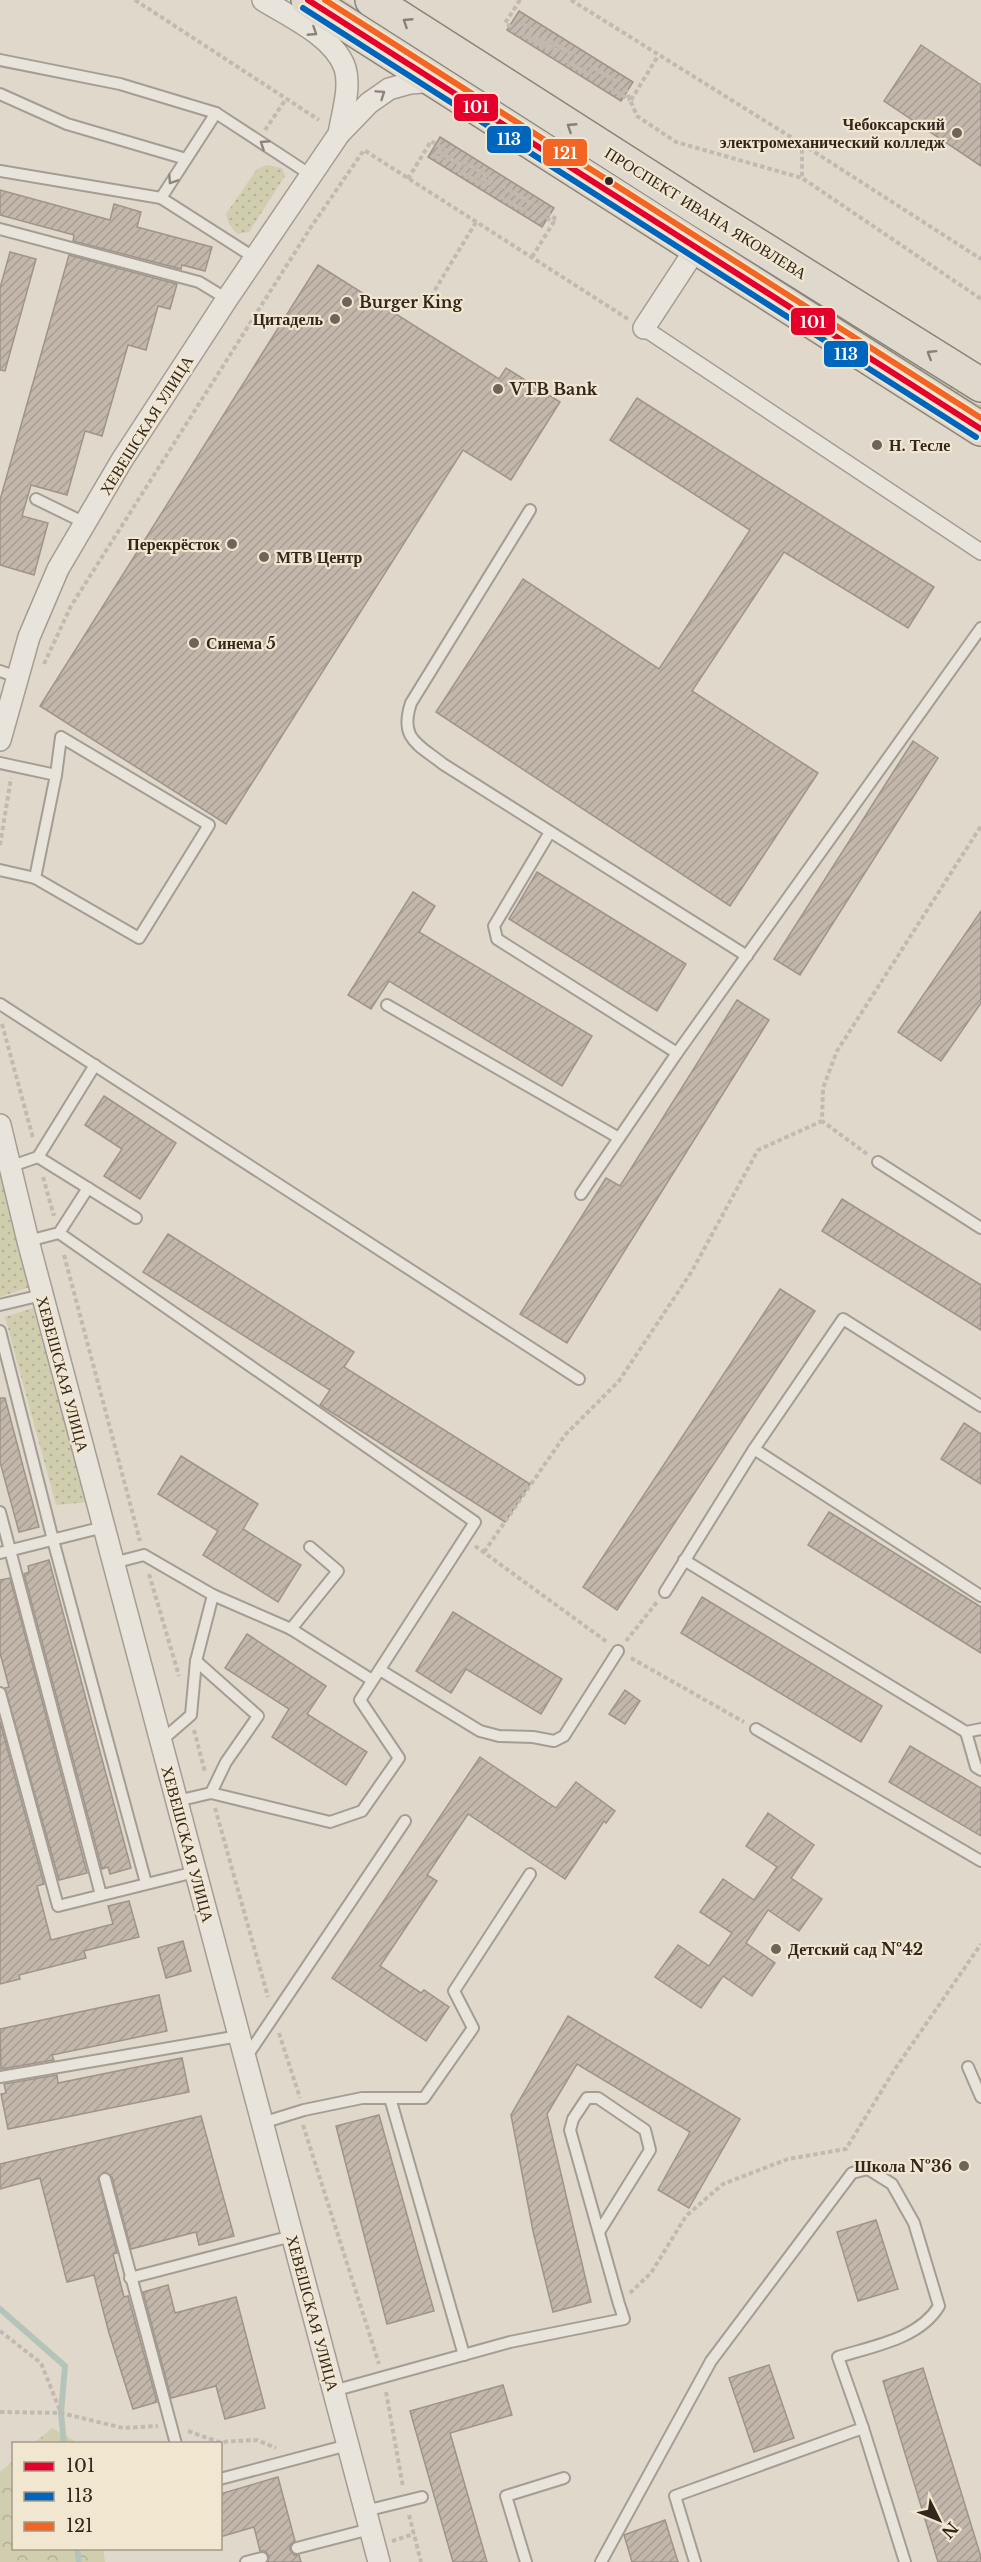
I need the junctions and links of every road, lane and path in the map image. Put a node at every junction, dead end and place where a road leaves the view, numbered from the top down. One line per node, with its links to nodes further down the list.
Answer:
1 (135, 0): 12 (path)
2 (263, 0): 16 (street, one-way to 16)
3 (308, 0): 10 (main road, ПРОСПЕКТ ИВАНА ЯКОВЛЕВА)
4 (372, 0): 39 (main road, ПРОСПЕКТ ИВАНА ЯКОВЛЕВА, one-way to 4)
5 (520, 0): 9 (path)
6 (571, 0): 7 (path)
7 (658, 56): 13 (path); 18 (path)
8 (0, 60): 14 (lane)
9 (565, 60): 13 (path); 13 (path)
10 (436, 81): 16 (street, ХЕВЕШСКАЯ УЛИЦА, one-way to 10); 30 (main road, ПРОСПЕКТ ИВАНА ЯКОВЛЕВА)
11 (0, 94): 20 (lane)
12 (286, 99): 15 (path); 17 (path)
13 (631, 101): 23 (path)
14 (216, 113): 17 (lane); 20 (lane)
15 (319, 120)
16 (347, 139): 19 (path); 22 (street, ХЕВЕШСКАЯ УЛИЦА)
17 (258, 140): 22 (lane, one-way to 17)
18 (802, 144): 23 (path); 33 (path)
19 (364, 150): 24 (path); 46 (path)
20 (186, 159): 26 (lane, one-way to 26)
21 (0, 171): 26 (lane)
22 (311, 175): 32 (street, ХЕВЕШСКАЯ УЛИЦА)
23 (802, 178): 35 (path)
24 (408, 179): 25 (path); 28 (path)
25 (492, 180): 27 (path); 27 (path)
26 (161, 198): 32 (lane)
27 (555, 219): 31 (path)
28 (476, 222): 31 (path); 37 (path)
29 (0, 229): 36 (lane)
30 (697, 247): 38 (street); 40 (main road, ПРОСПЕКТ ИВАНА ЯКОВЛЕВА)
31 (532, 257): 38 (path)
32 (255, 258): 36 (street, ХЕВЕШСКАЯ УЛИЦА)
33 (981, 259)
34 (981, 290): 35 (path)
35 (979, 297)
36 (227, 299): 43 (street, ХЕВЕШСКАЯ УЛИЦА)
37 (427, 303)
38 (640, 326): 44 (street)
39 (981, 385)
40 (981, 429)
41 (36, 499): 43 (lane)
42 (530, 510): 53 (lane)
43 (85, 522): 47 (street, ХЕВЕШСКАЯ УЛИЦА)
44 (981, 552)
45 (981, 628): 57 (lane)
46 (42, 668)
47 (8, 674): 48 (street, ХЕВЕШСКАЯ УЛИЦА)
48 (0, 740)
49 (0, 763): 50 (lane)
50 (14, 765): 51 (lane); 54 (path)
51 (56, 775): 56 (lane); 56 (lane)
52 (981, 826): 62 (path)
53 (550, 832): 57 (lane); 60 (lane)
54 (0, 845)
55 (0, 870): 56 (lane)
56 (35, 878)
57 (747, 956): 60 (lane)
58 (0, 1004): 61 (lane)
59 (387, 1005): 64 (lane)
60 (677, 1053): 64 (lane)
61 (95, 1065): 65 (lane); 77 (lane)
62 (822, 1121): 66 (path); 85 (path)
63 (0, 1125): 67 (street, ХЕВЕШСКАЯ УЛИЦА)
64 (619, 1138): 69 (lane)
65 (38, 1157): 67 (lane); 68 (lane)
66 (878, 1162): 71 (lane)
67 (9, 1167): 73 (street, ХЕВЕШСКАЯ УЛИЦА)
68 (88, 1188): 70 (lane); 72 (lane)
69 (581, 1194)
70 (136, 1218)
71 (981, 1228)
72 (58, 1233): 73 (lane); 94 (lane)
73 (28, 1241): 74 (street, ХЕВЕШСКАЯ УЛИЦА)
74 (42, 1294): 75 (lane); 81 (street, ХЕВЕШСКАЯ УЛИЦА)
75 (0, 1305)
76 (0, 1331): 82 (lane)
77 (579, 1379)
78 (981, 1406): 79 (lane)
79 (754, 1449): 86 (lane); 90 (lane)
80 (0, 1512): 84 (lane)
81 (104, 1527): 82 (lane); 87 (street, ХЕВЕШСКАЯ УЛИЦА)
82 (53, 1540): 84 (lane); 108 (lane)
83 (310, 1547): 91 (lane)
84 (5, 1552): 109 (lane)
85 (484, 1552)
86 (684, 1560): 88 (lane); 99 (lane)
87 (113, 1563): 89 (lane); 100 (street, ХЕВЕШСКАЯ УЛИЦА)
88 (665, 1592): 92 (path)
89 (213, 1595): 91 (lane); 93 (lane)
90 (981, 1596)
91 (291, 1629): 95 (lane)
92 (618, 1651): 94 (lane)
93 (196, 1661): 100 (lane); 102 (lane)
94 (380, 1670): 95 (lane)
95 (372, 1680): 102 (lane)
96 (0, 1693): 109 (lane)
97 (756, 1729): 105 (lane)
98 (981, 1729): 99 (lane)
99 (966, 1732): 101 (lane)
100 (161, 1741): 103 (street, ХЕВЕШСКАЯ УЛИЦА)
101 (981, 1770)
102 (211, 1793): 103 (lane)
103 (177, 1801): 106 (street, ХЕВЕШСКАЯ УЛИЦА)
104 (405, 1821): 112 (lane)
105 (981, 1861)
106 (195, 1872): 108 (lane); 111 (street, ХЕВЕШСКАЯ УЛИЦА)
107 (530, 1874): 116 (lane)
108 (146, 1883): 109 (lane)
109 (101, 1895)
110 (981, 1944): 122 (path)
111 (239, 2036): 112 (street, ХЕВЕШСКАЯ УЛИЦА); 114 (lane)
112 (245, 2059): 117 (street, ХЕВЕШСКАЯ УЛИЦА)
113 (968, 2067): 115 (lane)
114 (0, 2077)
115 (981, 2097)
116 (390, 2098): 117 (lane); 124 (lane)
117 (262, 2123): 120 (street, ХЕВЕШСКАЯ УЛИЦА)
118 (105, 2179): 121 (lane)
119 (599, 2232): 119 (lane); 122 (lane)
120 (292, 2236): 121 (lane); 125 (street, ХЕВЕШСКАЯ УЛИЦА)
121 (130, 2278): 128 (lane)
122 (619, 2304): 124 (lane)
123 (0, 2331): 127 (path)
124 (464, 2355): 125 (lane)
125 (333, 2391): 131 (street, ХЕВЕШСКАЯ УЛИЦА)
126 (0, 2412): 127 (path)
127 (61, 2413): 128 (path)
128 (171, 2425): 130 (lane); 132 (path)
129 (863, 2428): 144 (lane); 145 (lane); 146 (lane)
130 (175, 2442)
131 (348, 2445): 132 (lane); 136 (street, ХЕВЕШСКАЯ УЛИЦА)
132 (299, 2458): 133 (lane)
133 (222, 2478)
134 (564, 2478): 143 (lane)
135 (422, 2497): 136 (lane)
136 (367, 2520): 139 (lane); 142 (street, ХЕВЕШСКАЯ УЛИЦА)
137 (414, 2534): 138 (path)
138 (388, 2541)
139 (297, 2548)
140 (262, 2558): 141 (lane)
141 (246, 2562)
142 (379, 2562)
143 (526, 2562)
144 (601, 2562)
145 (696, 2562)
146 (905, 2562)

